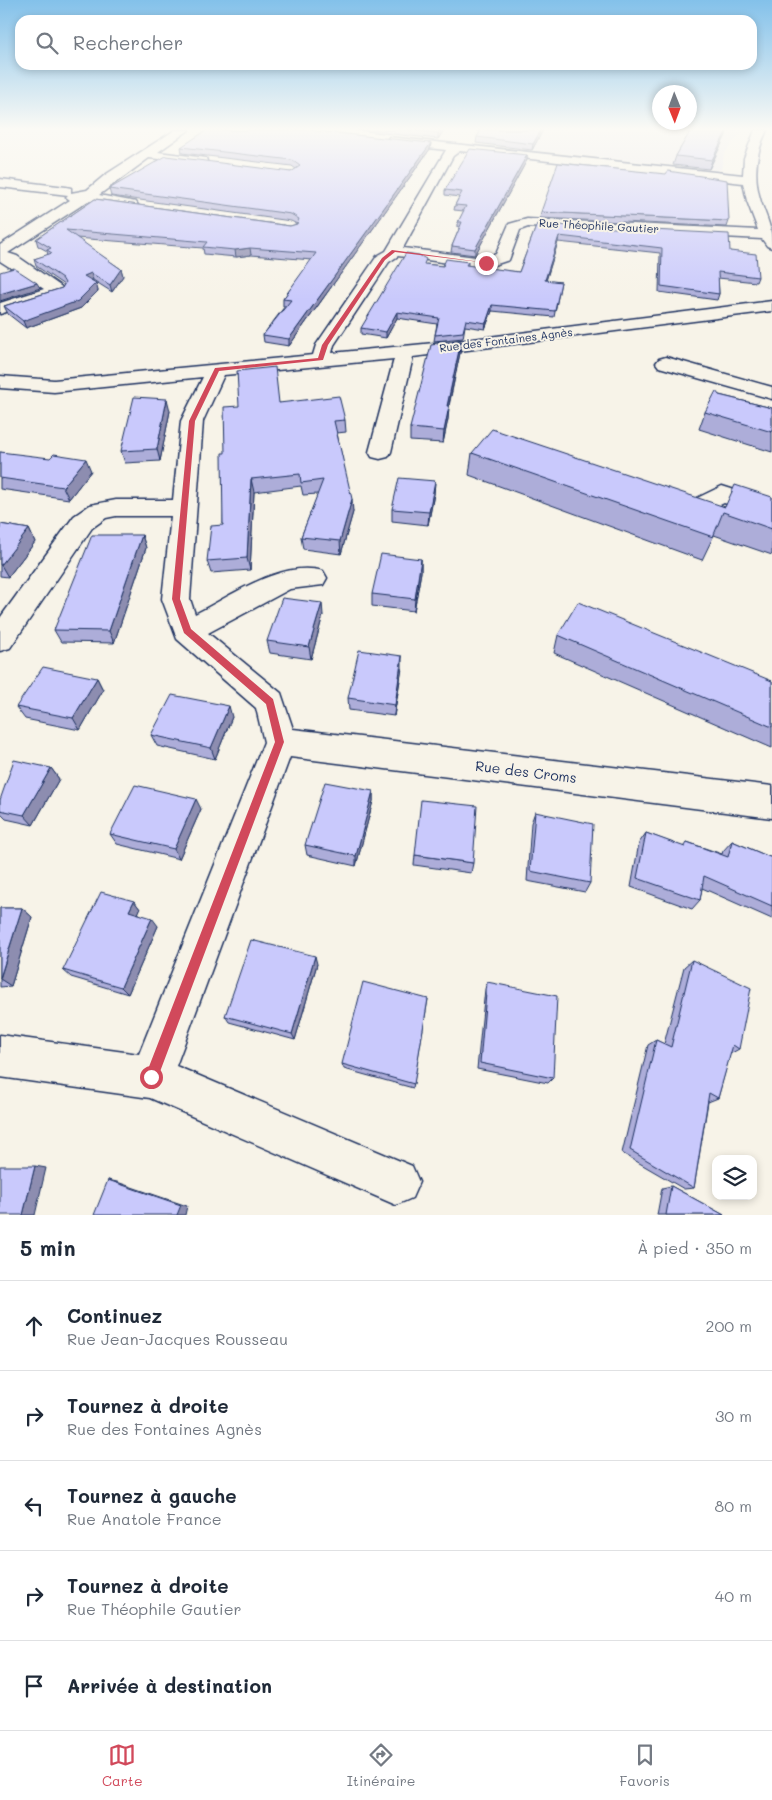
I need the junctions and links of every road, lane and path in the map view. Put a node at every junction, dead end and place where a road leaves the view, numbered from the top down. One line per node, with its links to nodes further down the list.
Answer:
1 (30, 187): 5 (street)
2 (93, 187): 5 (street)
3 (430, 187): 8 (street)
4 (751, 187): 7 (street)
5 (80, 193): 6 (street); 9 (street)
6 (145, 206)
7 (770, 239): 8 (street, Rue Théophile Gautier)
8 (394, 251): 14 (street)
9 (0, 252)
10 (0, 256): 12 (street)
11 (772, 306): 13 (street, Rue des Fontaines Agnès)
12 (0, 309)
13 (405, 352): 14 (street, Rue des Fontaines Agnès); 19 (street)
14 (321, 359): 16 (street, Rue des Fontaines Agnès)
15 (666, 363): 18 (street)
16 (217, 369): 17 (street, Rue des Fontaines Agnès); 21 (street)
17 (0, 382)
18 (772, 392)
19 (380, 452)
20 (657, 498): 22 (street)
21 (185, 508): 24 (street); 25 (street)
22 (772, 511)
23 (314, 578): 24 (street)
24 (187, 631): 26 (street)
25 (0, 640)
26 (280, 742): 27 (street, Rue des Croms); 29 (street)
27 (772, 802)
28 (0, 1056): 29 (street)
29 (151, 1077): 30 (street)
30 (396, 1182)

